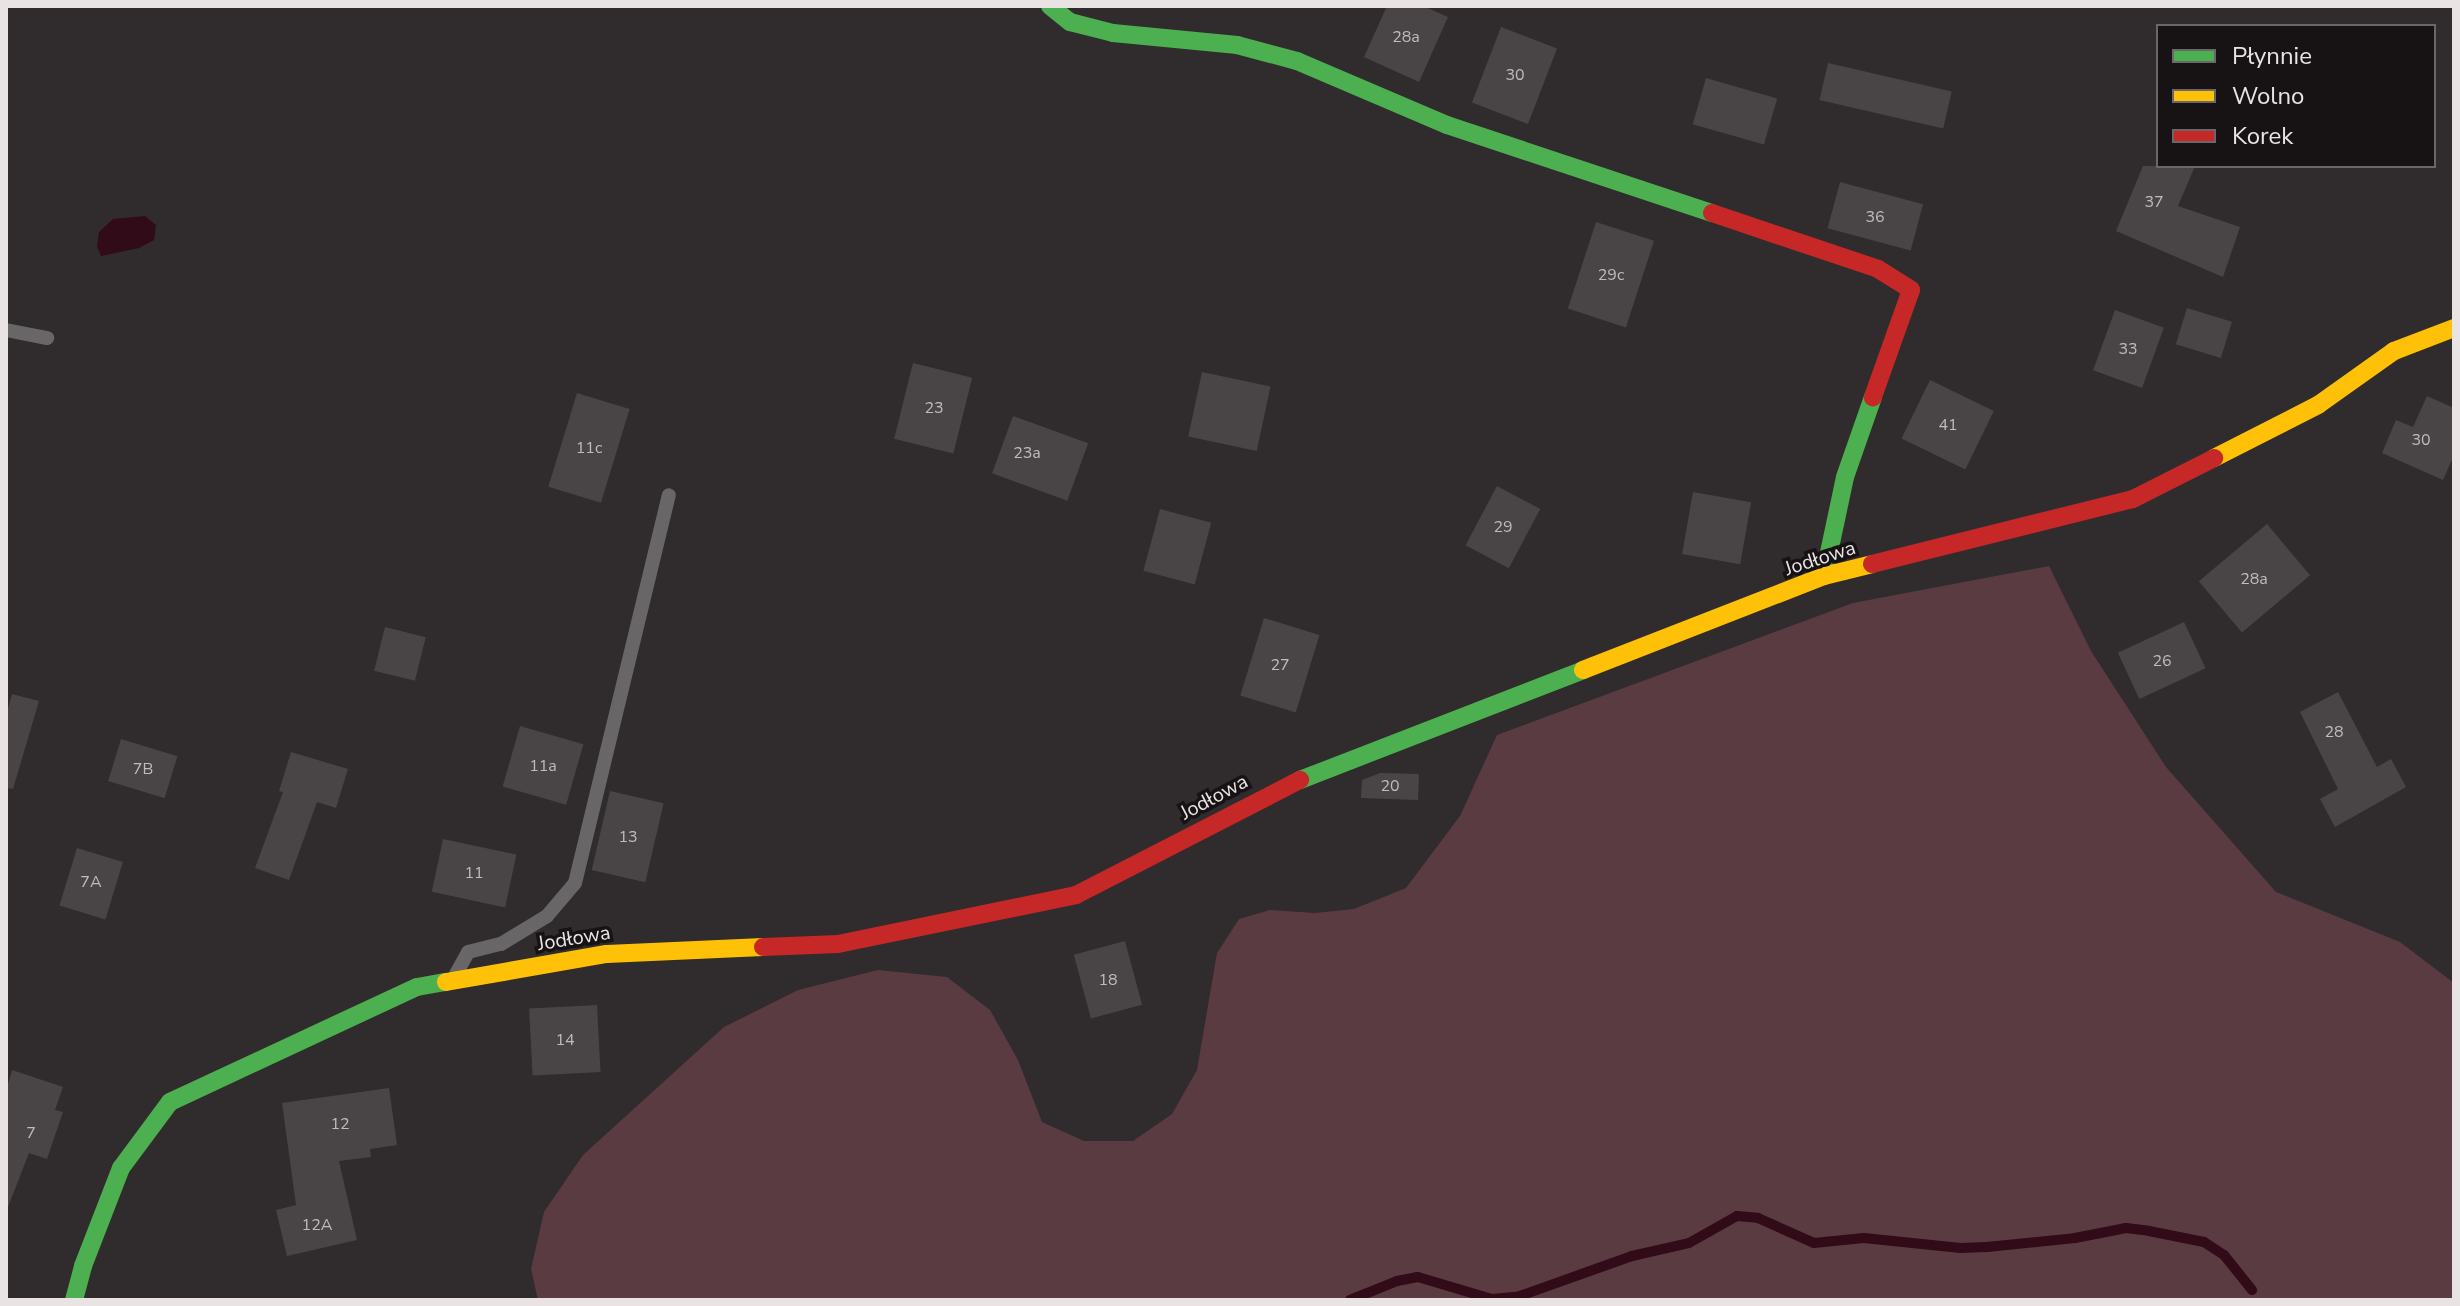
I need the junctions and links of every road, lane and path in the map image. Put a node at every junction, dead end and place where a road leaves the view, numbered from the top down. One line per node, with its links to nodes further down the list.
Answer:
1 (1050, 6): 6 (street)
2 (2454, 328): 6 (street, Jodłowa)
3 (6, 330): 4 (lane)
4 (47, 338)
5 (669, 495): 7 (lane)
6 (1824, 576): 7 (street, Jodłowa)
7 (453, 981): 8 (street, Jodłowa)
8 (74, 1300)

